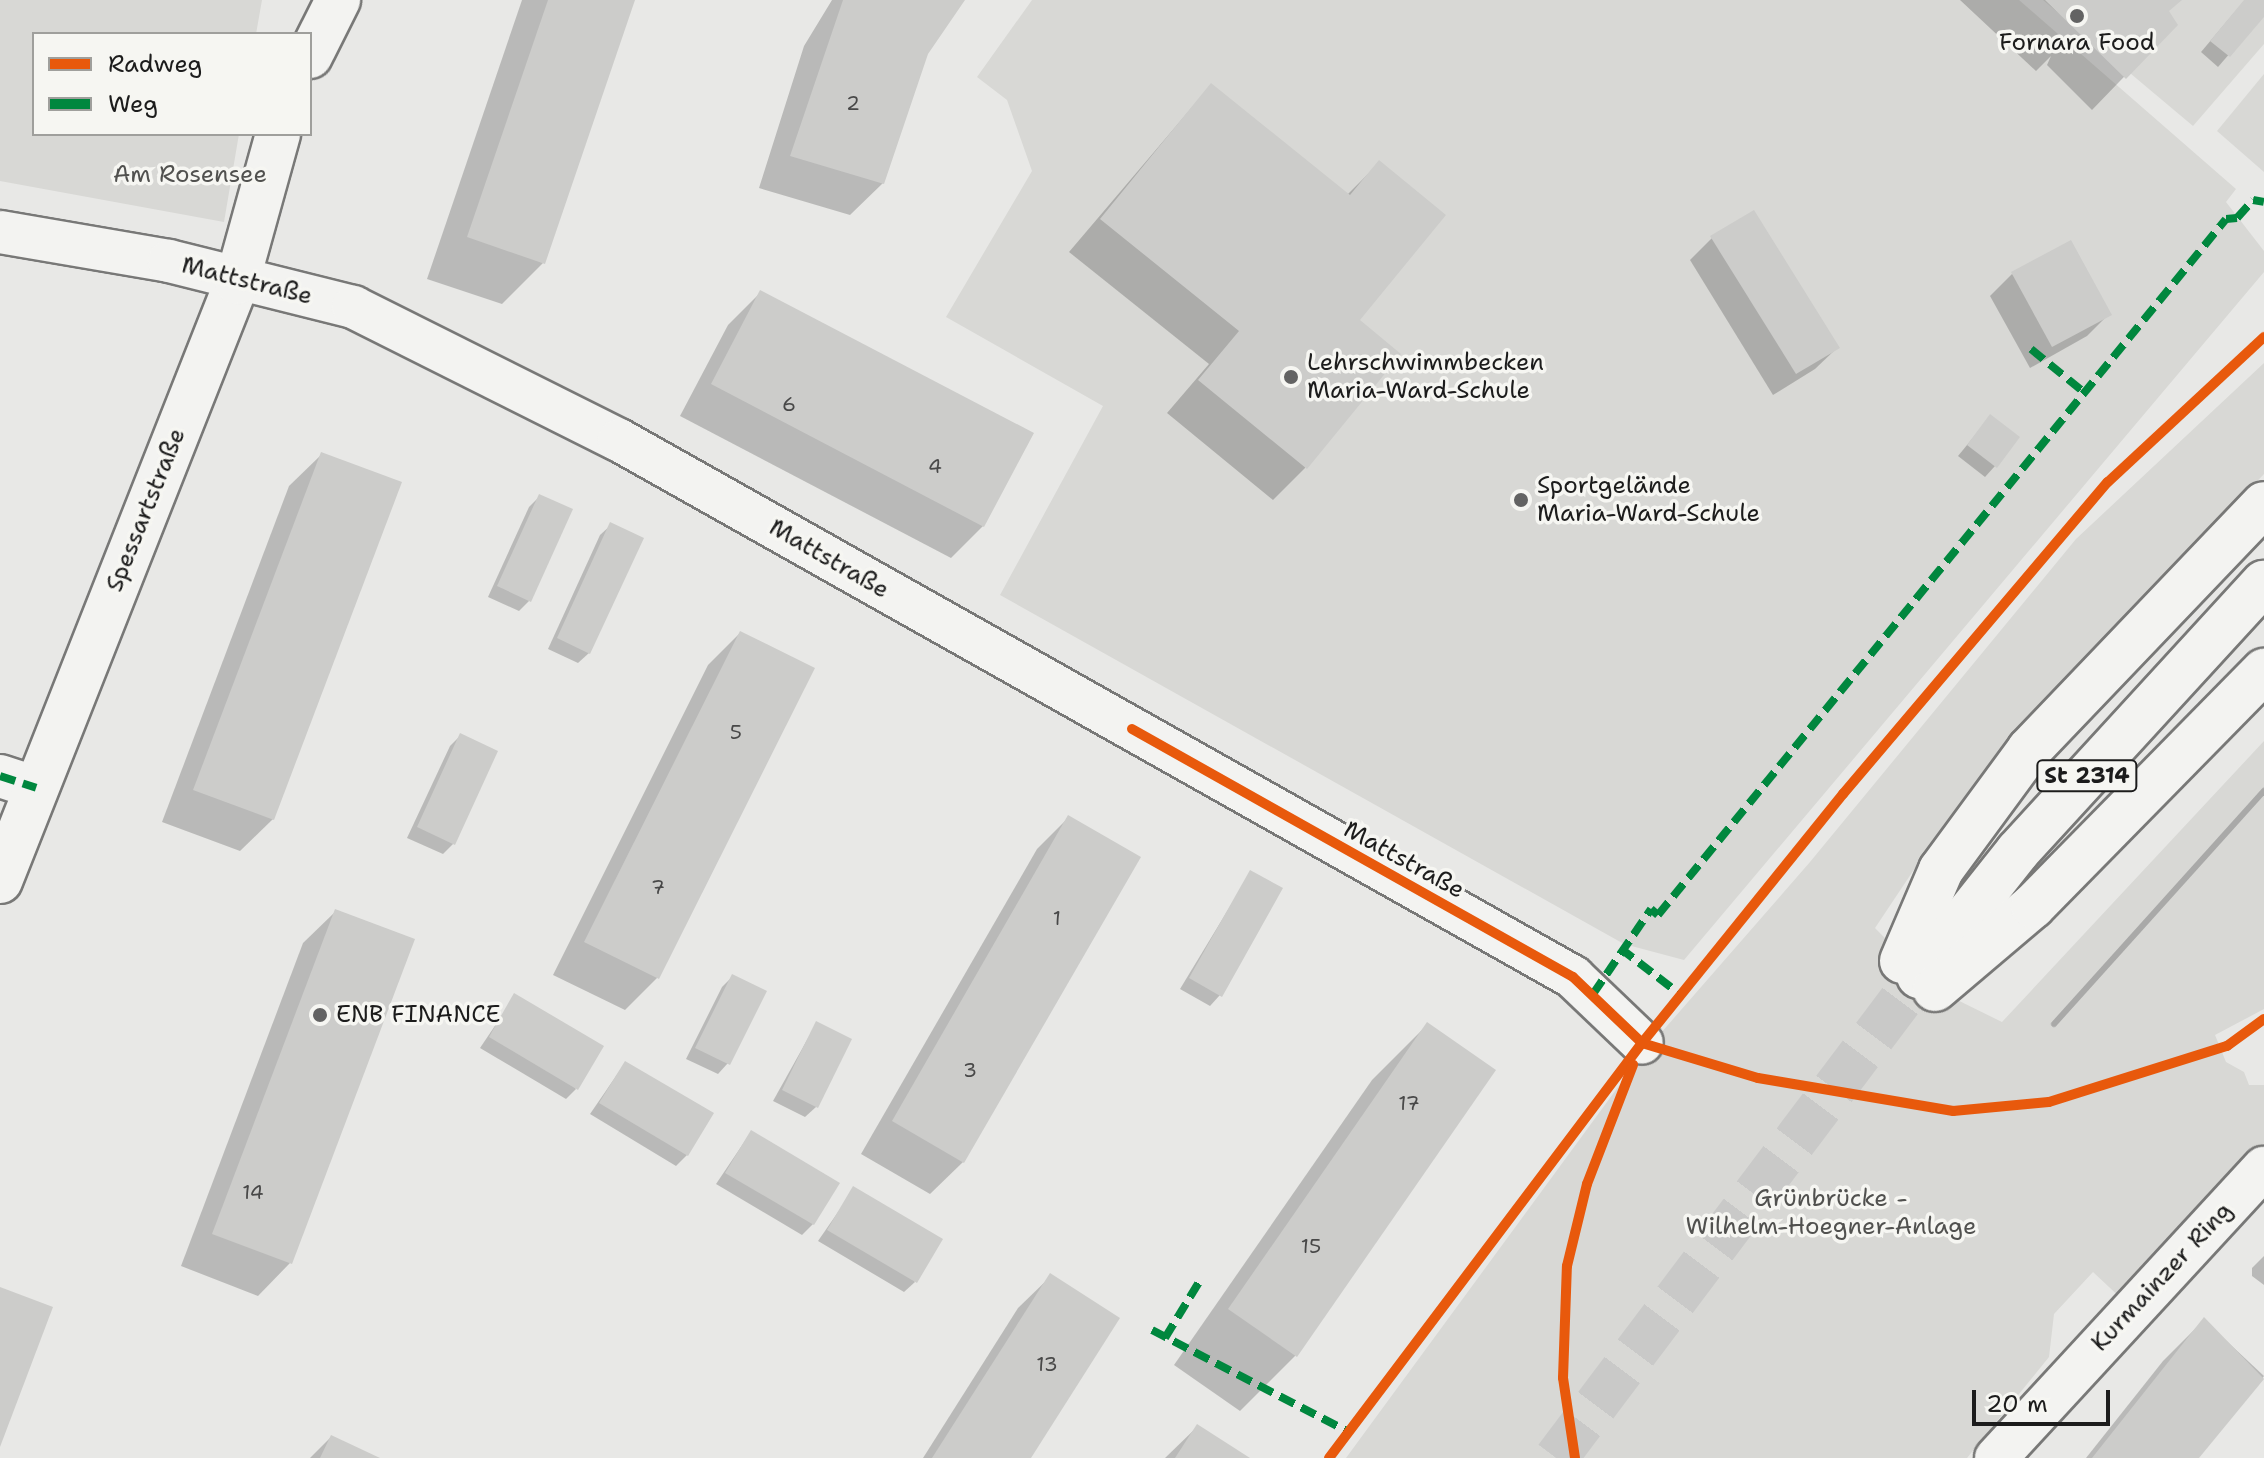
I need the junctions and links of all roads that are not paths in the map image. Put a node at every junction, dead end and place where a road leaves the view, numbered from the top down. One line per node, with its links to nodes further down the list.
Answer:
1 (338, 0): 2 (main road)
2 (312, 52)
3 (277, 136): 5 (main road, Spessartstraße)
4 (0, 232): 5 (street, Mattstraße)
5 (237, 282): 9 (main road, Spessartstraße); 12 (street, Mattstraße)
6 (2264, 504): 11 (main road)
7 (2264, 583): 11 (main road, St 2314)
8 (2264, 671): 11 (main road)
9 (18, 782): 10 (main road, Spessartstraße)
10 (0, 881)
11 (1919, 975)
12 (1642, 1043)
13 (2264, 1168): 14 (street, Kurmainzer Ring)
14 (1996, 1458)

